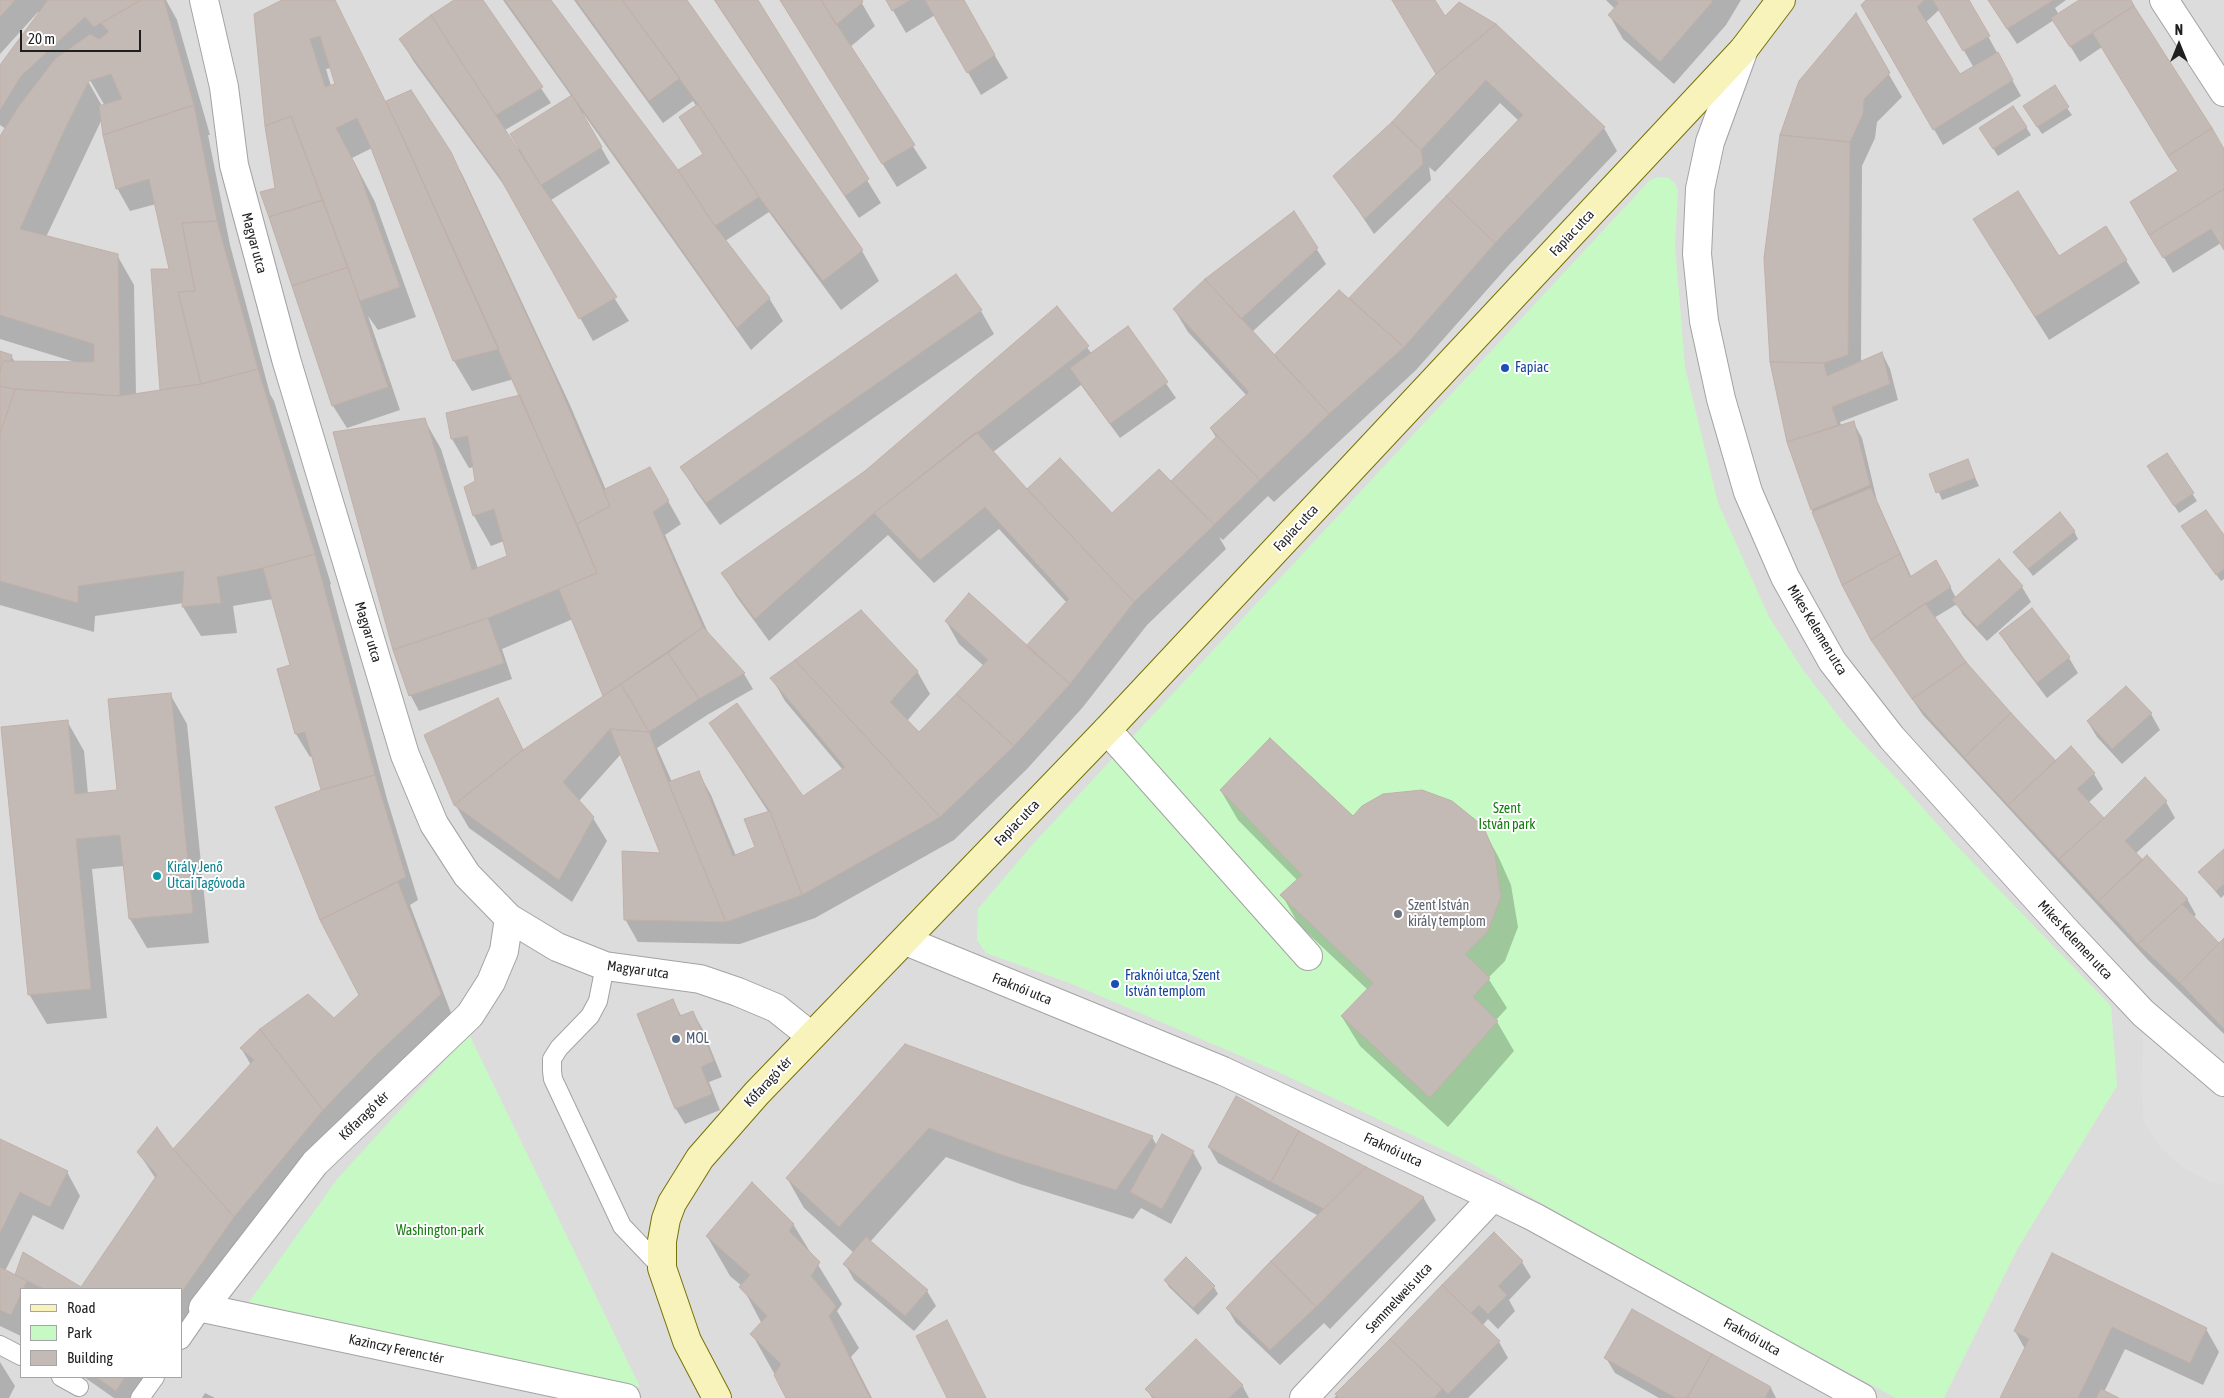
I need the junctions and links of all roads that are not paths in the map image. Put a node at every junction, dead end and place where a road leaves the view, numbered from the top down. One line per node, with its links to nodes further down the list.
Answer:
1 (204, 0): 7 (street, Magyar utca)
2 (2164, 0): 5 (street)
3 (1783, 4): 4 (street, Fapiac utca)
4 (1744, 49): 6 (street, Fapiac utca); 12 (street, Mikes Kelemen utca)
5 (2224, 92)
6 (1107, 730): 8 (street, Fapiac utca); 9 (street)
7 (509, 918): 10 (street, Magyar utca); 15 (street, Kőfaragó tér)
8 (906, 941): 11 (street, Fapiac utca); 13 (street, Fraknói utca)
9 (1308, 956)
10 (604, 966): 11 (street, Magyar utca); 14 (lane)
11 (811, 1036): 14 (street, Kőfaragó tér)
12 (2224, 1082)
13 (1493, 1197): 25 (street, Semmelweis utca); 26 (street, Fraknói utca)
14 (662, 1268): 24 (street, Kőfaragó tér)
15 (203, 1308): 16 (lane); 23 (street, Kazinczy Ferenc tér)
16 (182, 1339)
17 (0, 1345): 18 (lane)
18 (20, 1355)
19 (62, 1378): 21 (lane)
20 (154, 1378): 22 (lane)
21 (79, 1387)
22 (140, 1398)
23 (626, 1398)
24 (717, 1398)
25 (1304, 1398)
26 (1862, 1398)

